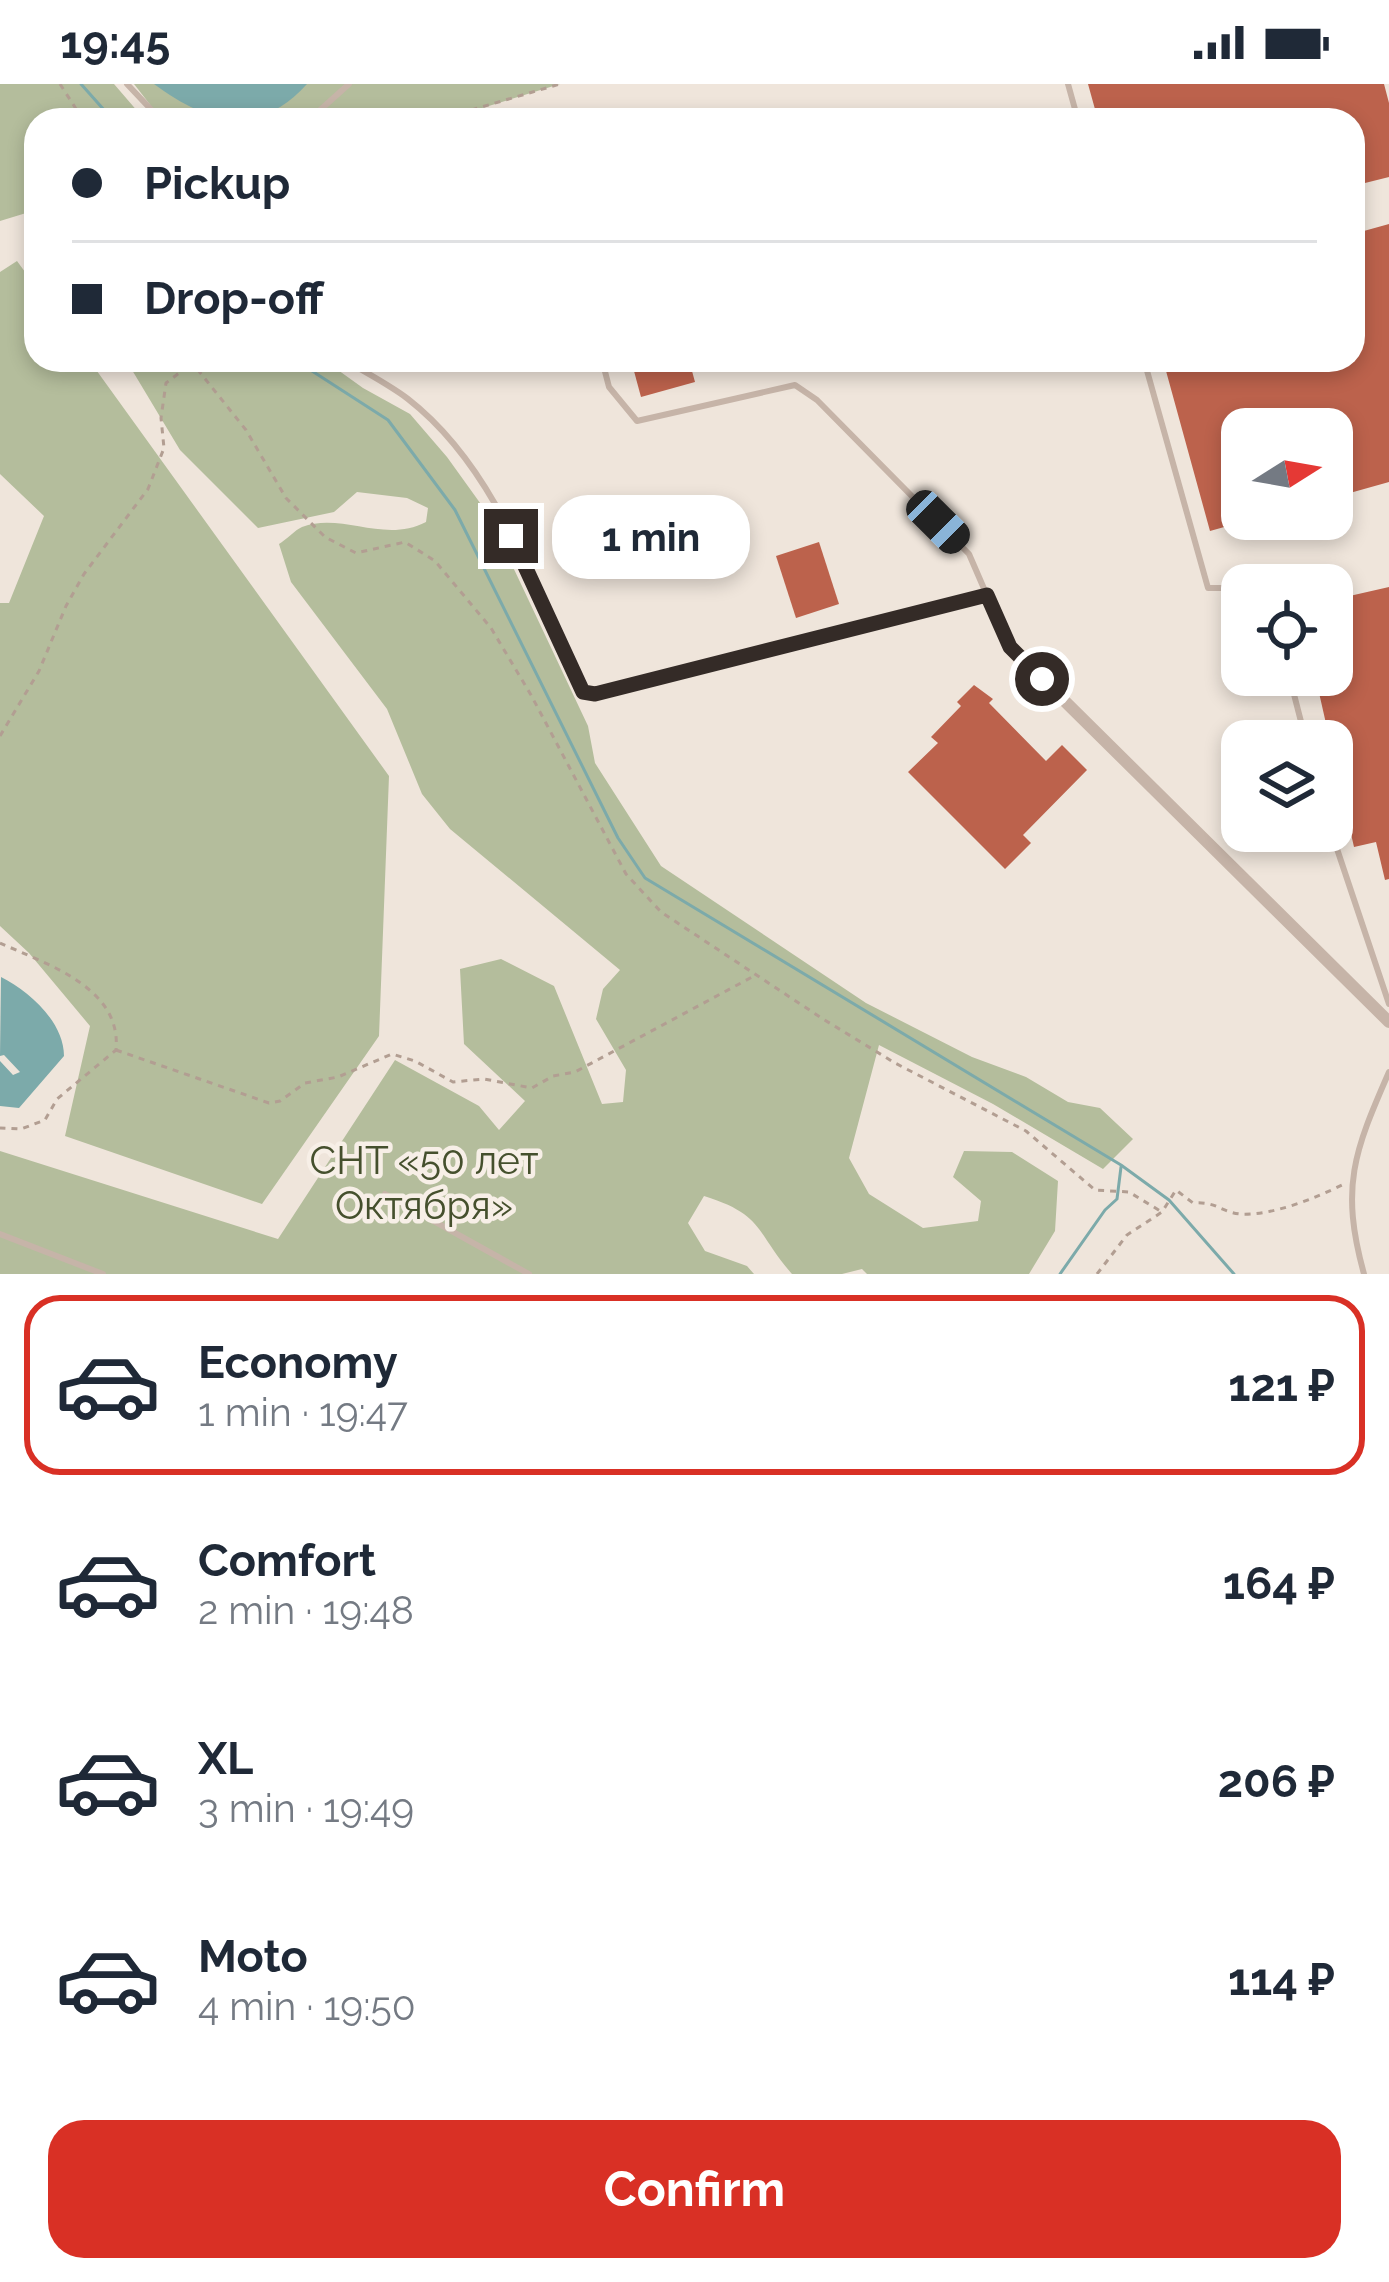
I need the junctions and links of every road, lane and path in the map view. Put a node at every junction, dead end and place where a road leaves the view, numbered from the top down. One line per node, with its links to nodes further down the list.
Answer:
1 (127, 84): 4 (lane)
2 (349, 84): 5 (lane)
3 (560, 84): 6 (path)
4 (150, 108)
5 (322, 108)
6 (477, 108)
7 (180, 372): 15 (path)
8 (200, 372): 18 (path)
9 (364, 372): 13 (lane)
10 (605, 372): 13 (lane)
11 (1147, 372): 12 (lane)
12 (1221, 588)
13 (987, 595): 14 (lane)
14 (1010, 647): 20 (street)
15 (0, 736)
16 (1338, 852): 19 (lane)
17 (0, 943): 21 (path)
18 (758, 974): 21 (path); 26 (path)
19 (1389, 1004)
20 (1389, 1022)
21 (116, 1050): 23 (path)
22 (1389, 1072): 24 (lane)
23 (0, 1128)
24 (1351, 1180): 26 (path); 31 (lane)
25 (385, 1194): 29 (lane)
26 (1162, 1212): 30 (path)
27 (0, 1234): 28 (lane)
28 (103, 1274)
29 (529, 1274)
30 (1097, 1274)
31 (1364, 1274)

